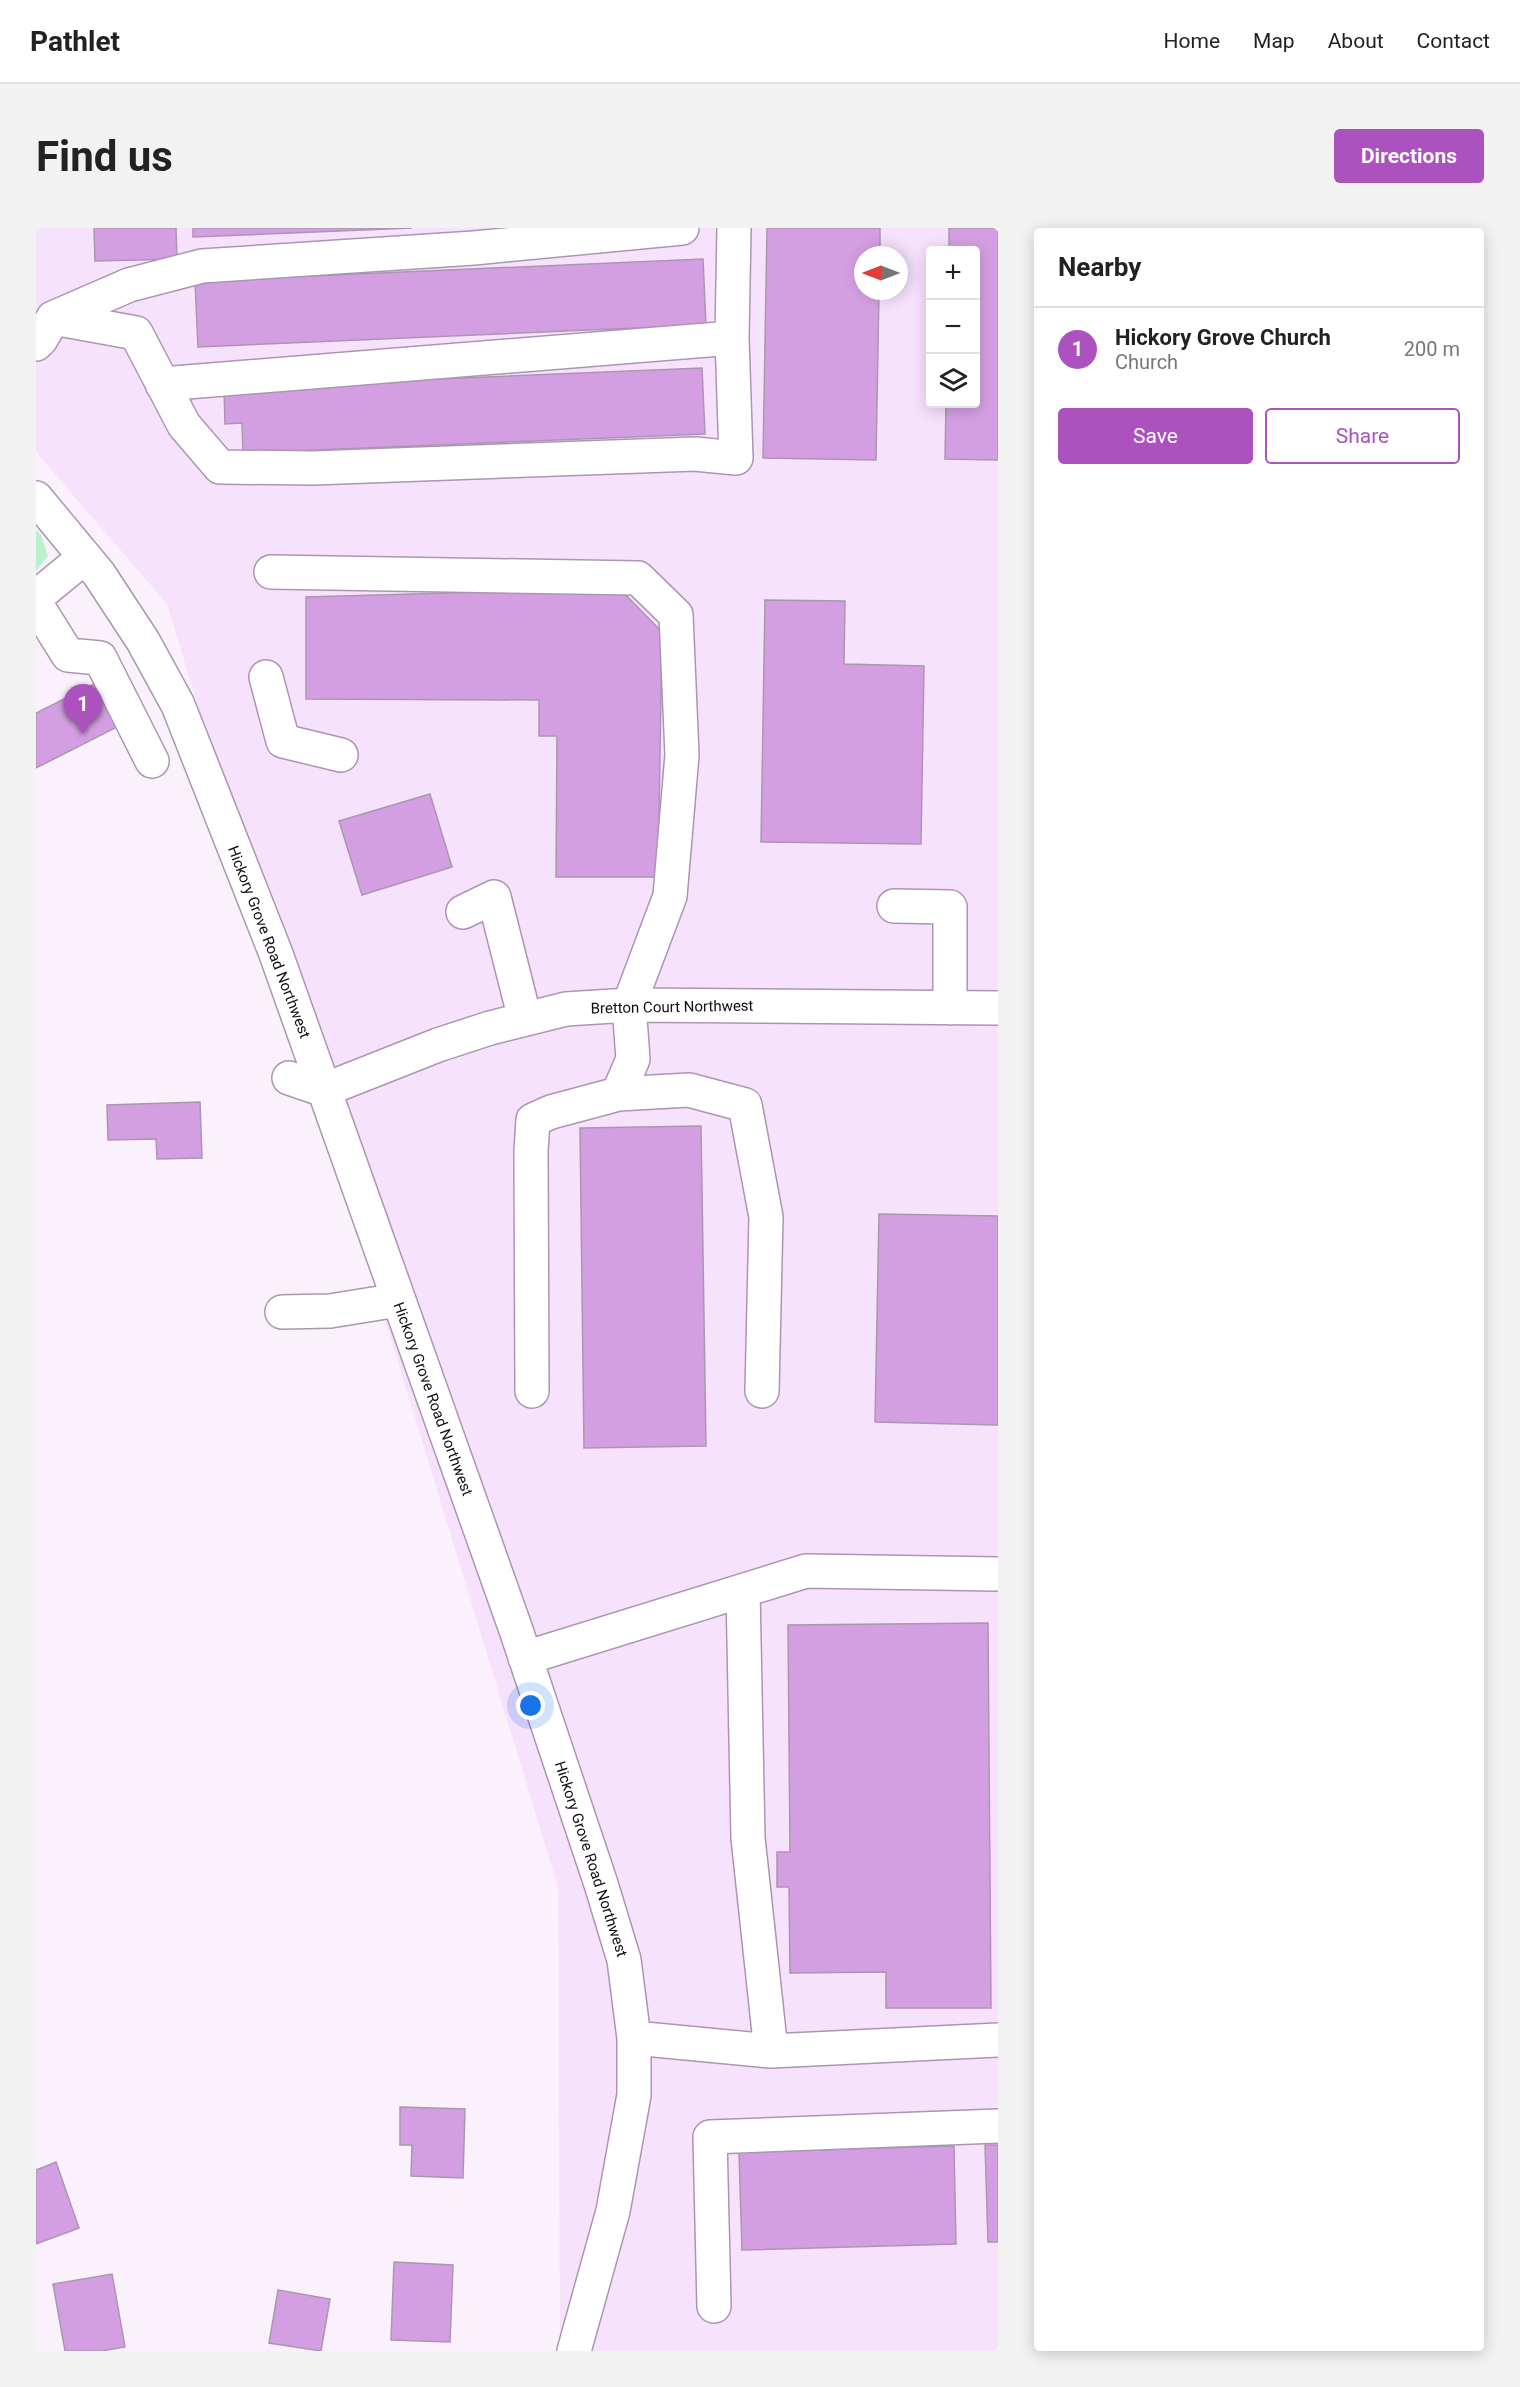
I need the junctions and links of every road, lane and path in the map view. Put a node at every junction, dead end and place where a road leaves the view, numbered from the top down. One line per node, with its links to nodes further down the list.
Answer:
1 (682, 228): 3 (street)
2 (734, 228): 4 (street)
3 (45, 331): 5 (street)
4 (732, 338): 5 (street); 5 (street)
5 (162, 384)
6 (36, 498): 7 (street, Hickory Grove Road Northwest)
7 (85, 557): 9 (street); 12 (street, Hickory Grove Road Northwest)
8 (271, 572): 16 (street)
9 (36, 597)
10 (36, 604): 12 (street)
11 (266, 677): 13 (street)
12 (192, 740): 21 (street, Hickory Grove Road Northwest)
13 (341, 755)
14 (894, 906): 17 (street)
15 (463, 912): 19 (street)
16 (629, 1005): 17 (street, Bretton Court Northwest); 19 (street, Bretton Court Northwest); 22 (street)
17 (950, 1008): 18 (street, Bretton Court Northwest)
18 (998, 1008)
19 (525, 1019): 21 (street, Bretton Court Northwest)
20 (289, 1078): 21 (street)
21 (324, 1090): 23 (street, Hickory Grove Road Northwest)
22 (618, 1094): 25 (street); 26 (street)
23 (398, 1300): 24 (street); 29 (street, Hickory Grove Road Northwest)
24 (282, 1312)
25 (532, 1391)
26 (762, 1391)
27 (998, 1574): 28 (street)
28 (743, 1591): 29 (street); 32 (street)
29 (525, 1658): 30 (street, Hickory Grove Road Northwest)
30 (634, 2038): 32 (street); 35 (street, Hickory Grove Road Northwest)
31 (998, 2040): 32 (street)
32 (771, 2051)
33 (998, 2126): 34 (street)
34 (714, 2306)
35 (574, 2351)

